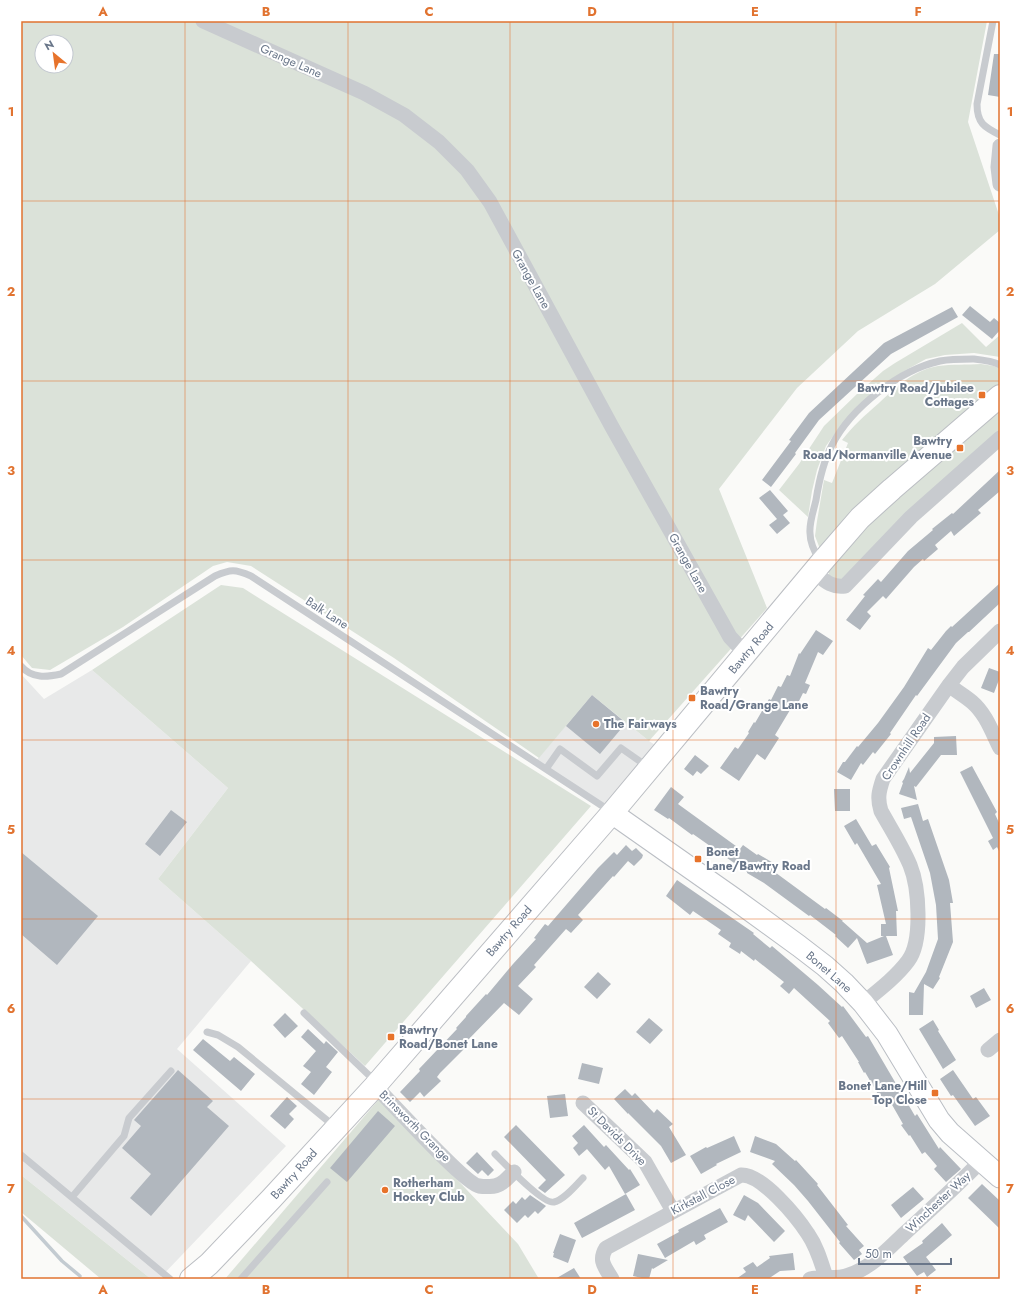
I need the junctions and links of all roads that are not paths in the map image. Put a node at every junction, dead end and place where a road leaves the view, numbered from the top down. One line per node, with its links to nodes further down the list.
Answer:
1 (993, 21): 3 (lane)
2 (209, 22): 11 (street, Grange Lane)
3 (1000, 135)
4 (1000, 146): 5 (street)
5 (1000, 184)
6 (1000, 365): 9 (lane)
7 (1000, 396): 9 (main road, Bawtry Road)
8 (1000, 438): 9 (street)
9 (818, 567): 11 (main road, Bawtry Road)
10 (1000, 631): 13 (street, Crownhill Road)
11 (746, 654): 15 (main road, Bawtry Road)
12 (21, 666): 16 (lane, Balk Lane)
13 (949, 685): 14 (street); 18 (street, Crownhill Road)
14 (1000, 748)
15 (650, 768): 16 (lane); 17 (main road, Bawtry Road)
16 (546, 769): 17 (lane, Balk Lane)
17 (612, 812): 18 (main road, Bonet Lane); 24 (main road, Bawtry Road)
18 (863, 1003): 29 (main road, Bonet Lane)
19 (304, 1013): 24 (lane)
20 (207, 1032): 26 (lane)
21 (1000, 1040): 22 (street)
22 (988, 1050)
23 (171, 1071): 34 (lane)
24 (376, 1085): 26 (main road, Bawtry Road); 30 (street, Brinsworth Grange)
25 (584, 1103): 35 (street, St Davids Drive)
26 (336, 1128): 39 (main road, Bawtry Road)
27 (495, 1154): 30 (lane)
28 (21, 1155): 34 (lane)
29 (981, 1161): 31 (main road, Bonet Lane); 37 (street, Winchester Way)
30 (514, 1172): 32 (lane)
31 (1000, 1177)
32 (583, 1178)
33 (327, 1182): 40 (lane)
34 (72, 1197): 38 (lane)
35 (673, 1211): 36 (street, Kirkstall Close); 41 (street, Kirkstall Close)
36 (826, 1277): 37 (street, Winchester Way); 42 (street, Winchester Way)
37 (851, 1277)
38 (170, 1279)
39 (192, 1279)
40 (241, 1279)
41 (612, 1279)
42 (810, 1279)

